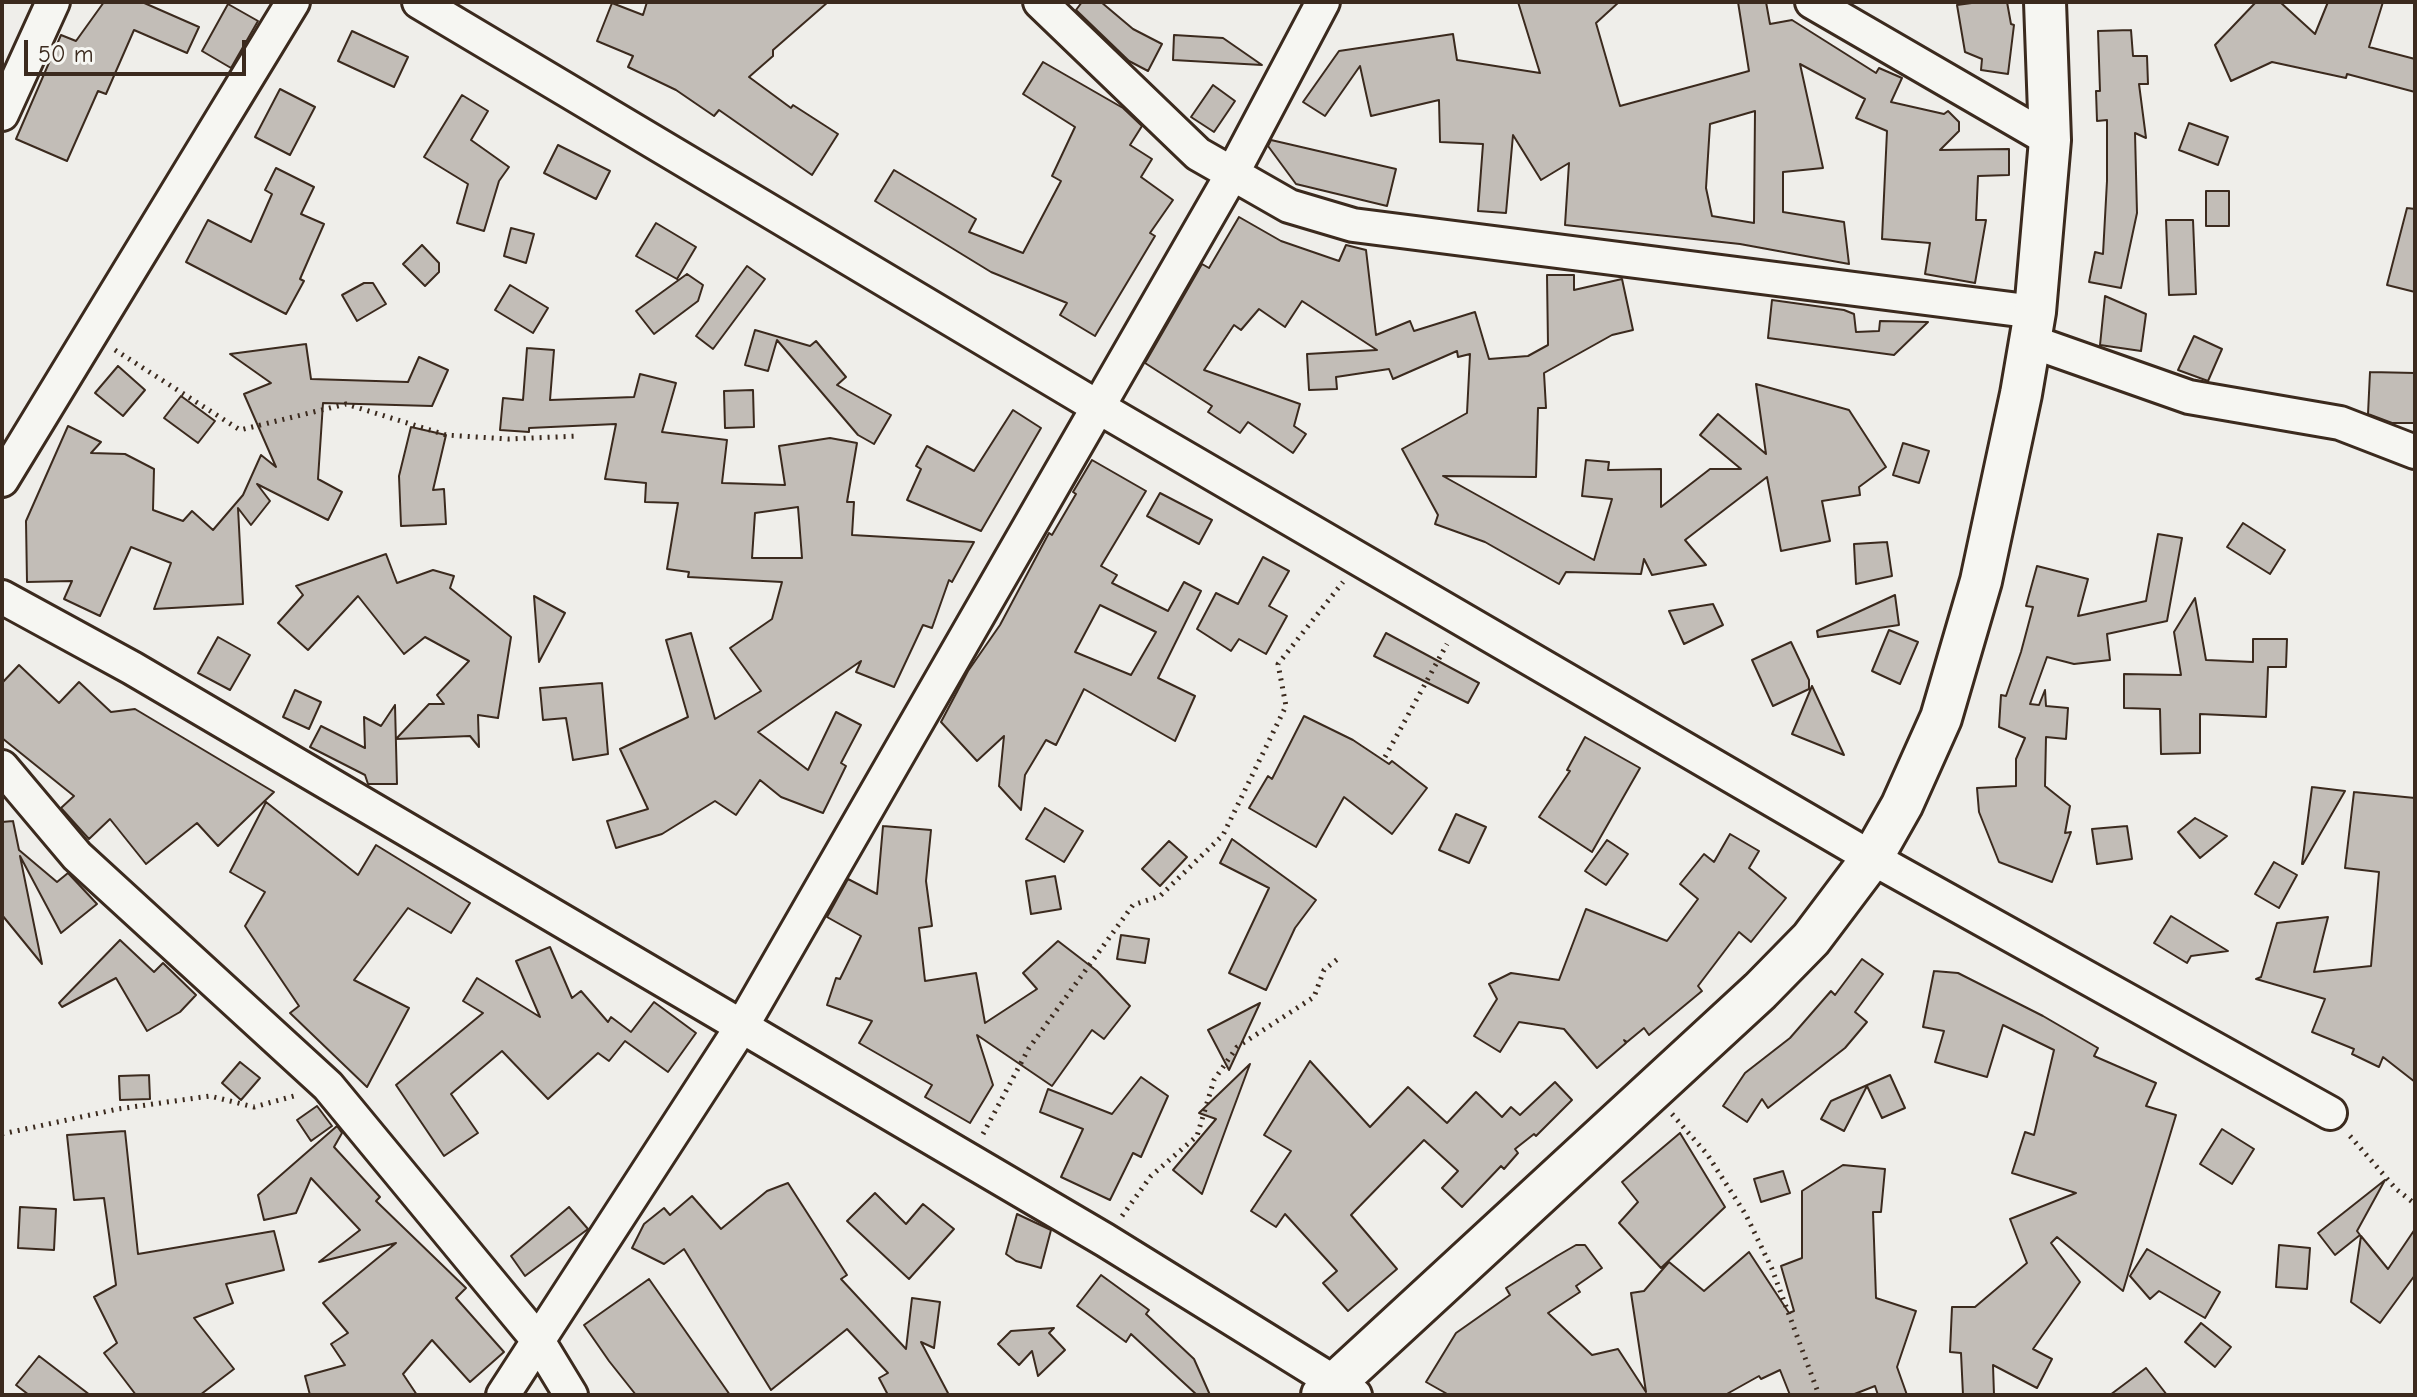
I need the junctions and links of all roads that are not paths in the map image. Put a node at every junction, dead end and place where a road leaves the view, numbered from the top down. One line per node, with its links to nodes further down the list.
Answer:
1 (53, 2): 8 (street)
2 (293, 2): 14 (street)
3 (419, 2): 12 (street)
4 (1040, 2): 10 (street)
5 (1323, 2): 10 (street)
6 (1812, 2): 9 (street)
7 (2045, 2): 9 (street)
8 (2, 114)
9 (2050, 140): 11 (street)
10 (1231, 176): 11 (street); 12 (street)
11 (2032, 326): 13 (street); 17 (street)
12 (1098, 407): 17 (street); 18 (street)
13 (2415, 452)
14 (2, 480)
15 (2, 597): 18 (street)
16 (2, 767): 20 (street)
17 (1872, 858): 19 (street); 21 (street)
18 (742, 1026): 20 (street); 21 (street)
19 (2330, 1113)
20 (537, 1339): 22 (street); 23 (street)
21 (1338, 1391)
22 (503, 1395)
23 (571, 1395)

